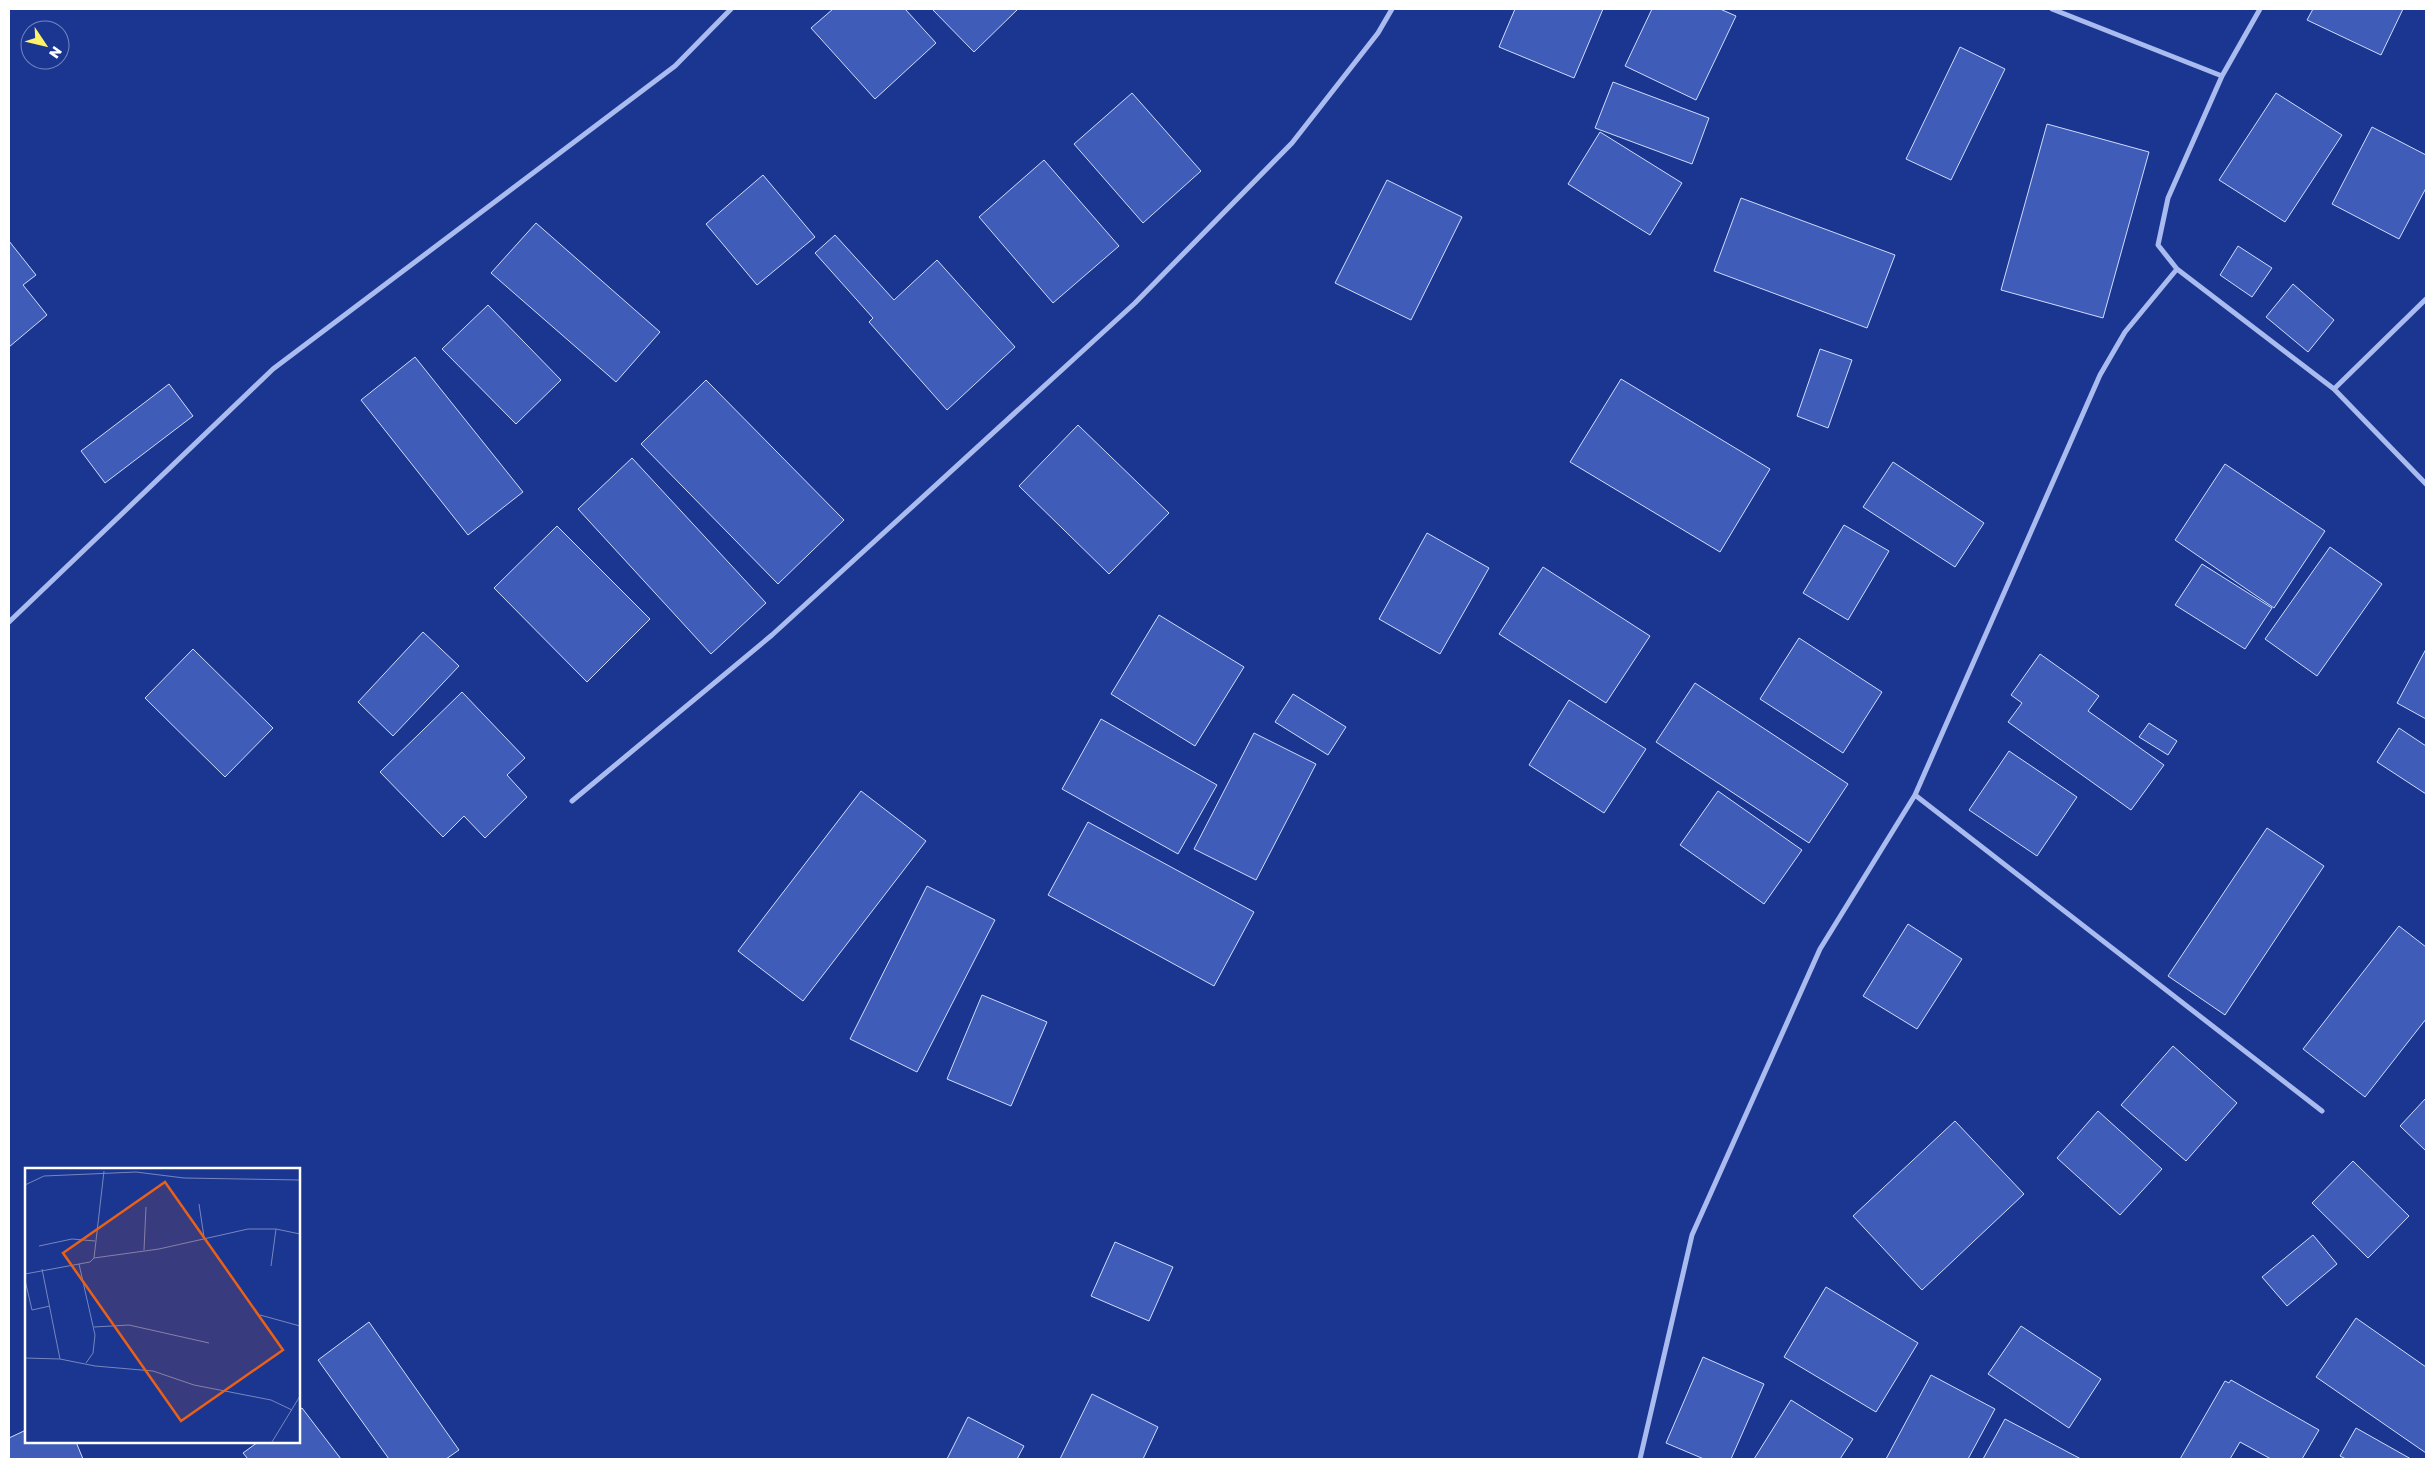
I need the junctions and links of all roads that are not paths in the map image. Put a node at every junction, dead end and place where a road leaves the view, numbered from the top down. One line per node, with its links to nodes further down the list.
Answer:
1 (730, 9): 10 (street)
2 (1392, 9): 12 (street)
3 (2052, 9): 5 (street)
4 (2260, 9): 5 (street)
5 (2222, 76): 6 (street)
6 (2177, 269): 8 (street); 11 (street)
7 (2426, 298): 8 (street)
8 (2334, 389): 9 (street)
9 (2426, 484)
10 (9, 622)
11 (1915, 795): 13 (street); 14 (street)
12 (572, 801)
13 (2322, 1111)
14 (1640, 1459)

